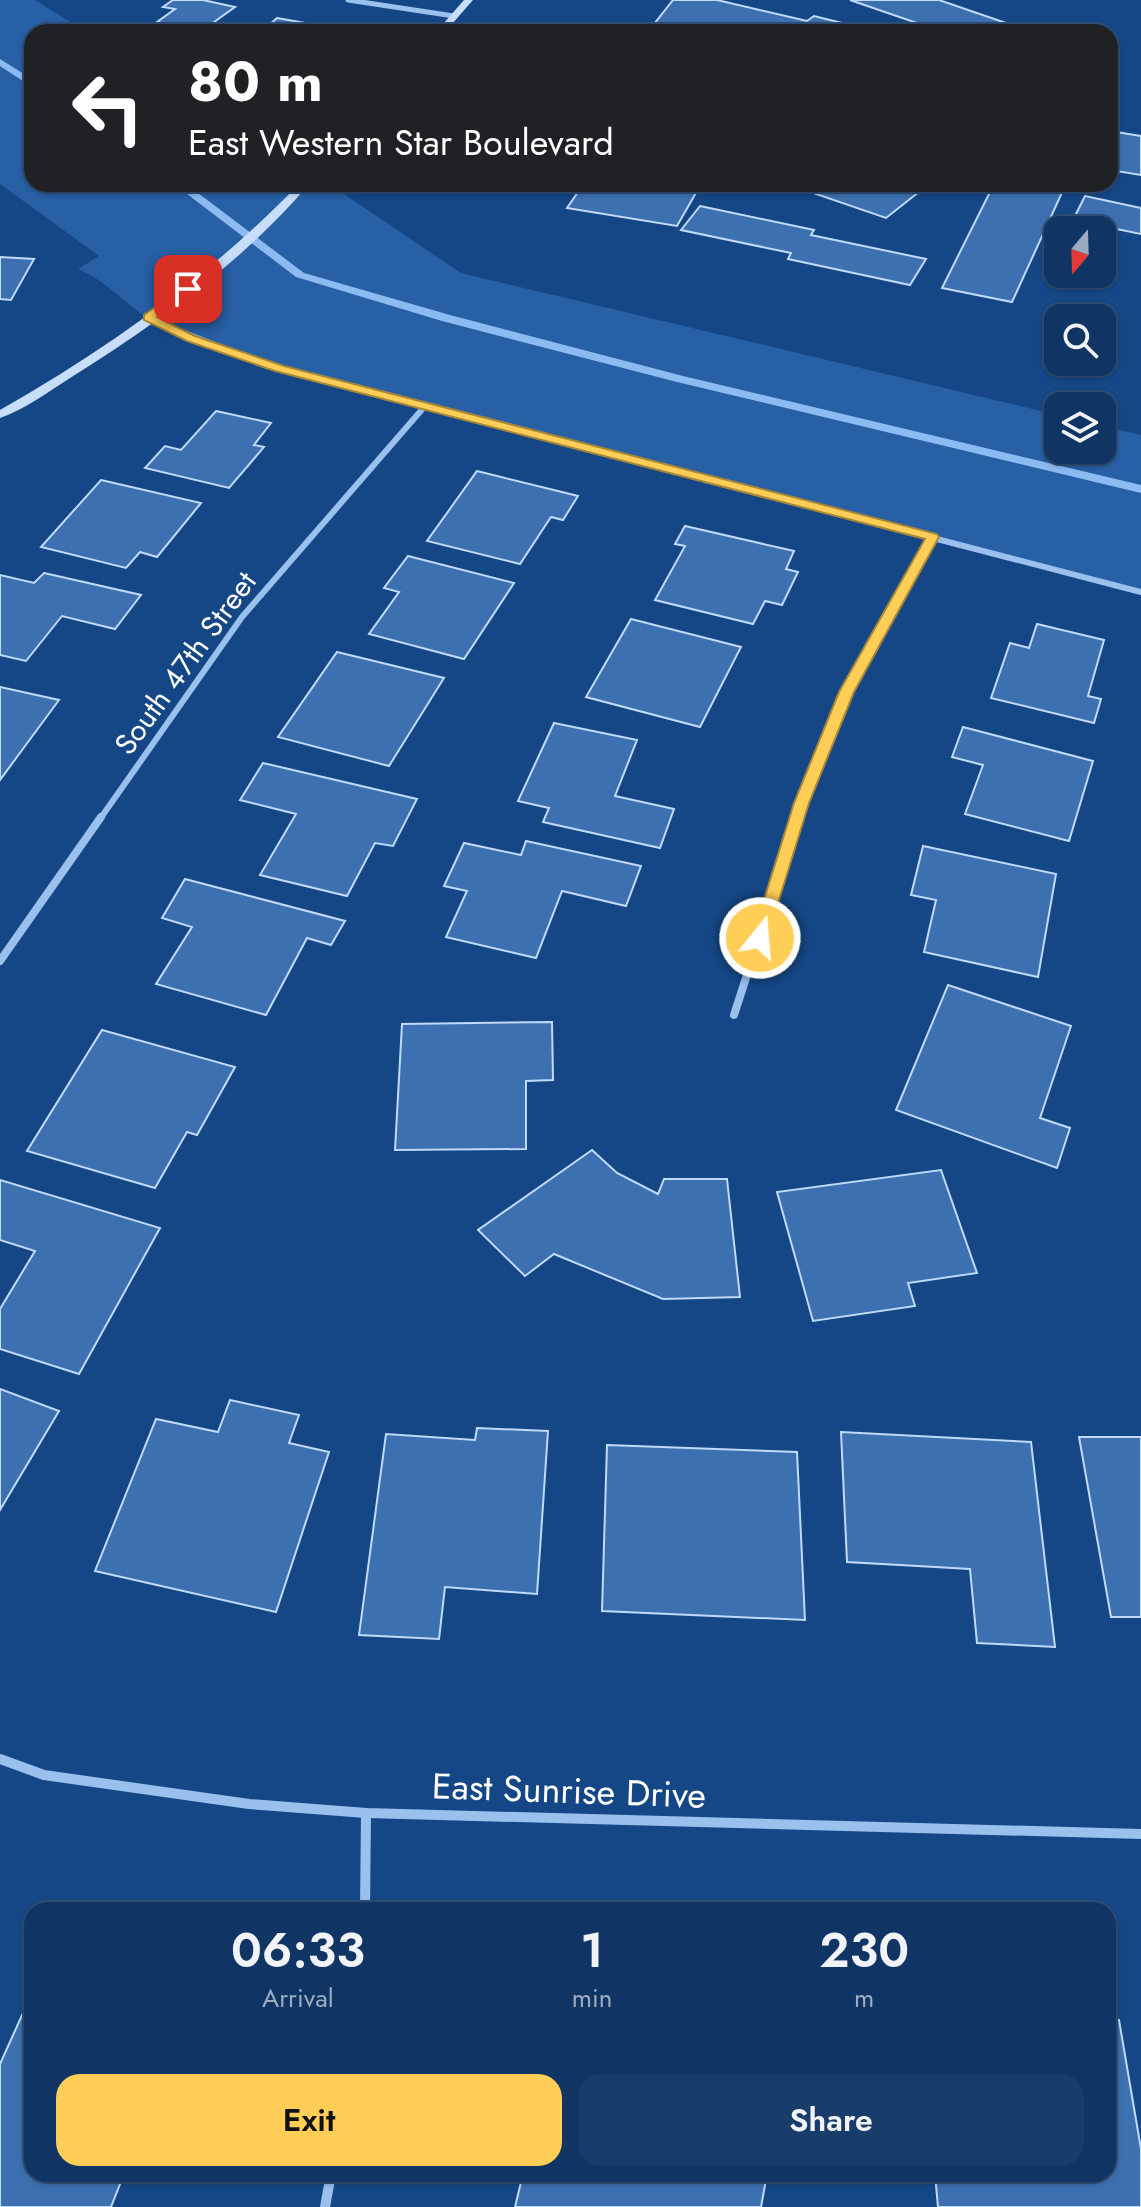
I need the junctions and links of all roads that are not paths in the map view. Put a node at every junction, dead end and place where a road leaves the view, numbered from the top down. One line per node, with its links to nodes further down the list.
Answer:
1 (348, 0): 3 (street)
2 (469, 0): 3 (main road)
3 (454, 16): 4 (main road)
4 (447, 24)
5 (296, 192): 6 (main road)
6 (148, 318): 7 (street); 8 (main road)
7 (425, 406): 9 (street); 11 (street, South 47th Street)
8 (0, 415)
9 (933, 537): 10 (street); 12 (street)
10 (1141, 592)
11 (0, 961)
12 (734, 1015)
13 (0, 1759): 14 (street, East Sunrise Drive)
14 (366, 1813): 15 (street, East Sunrise Drive); 16 (street)
15 (1141, 1834)
16 (365, 1902)
17 (330, 2182): 18 (street)
18 (325, 2207)

